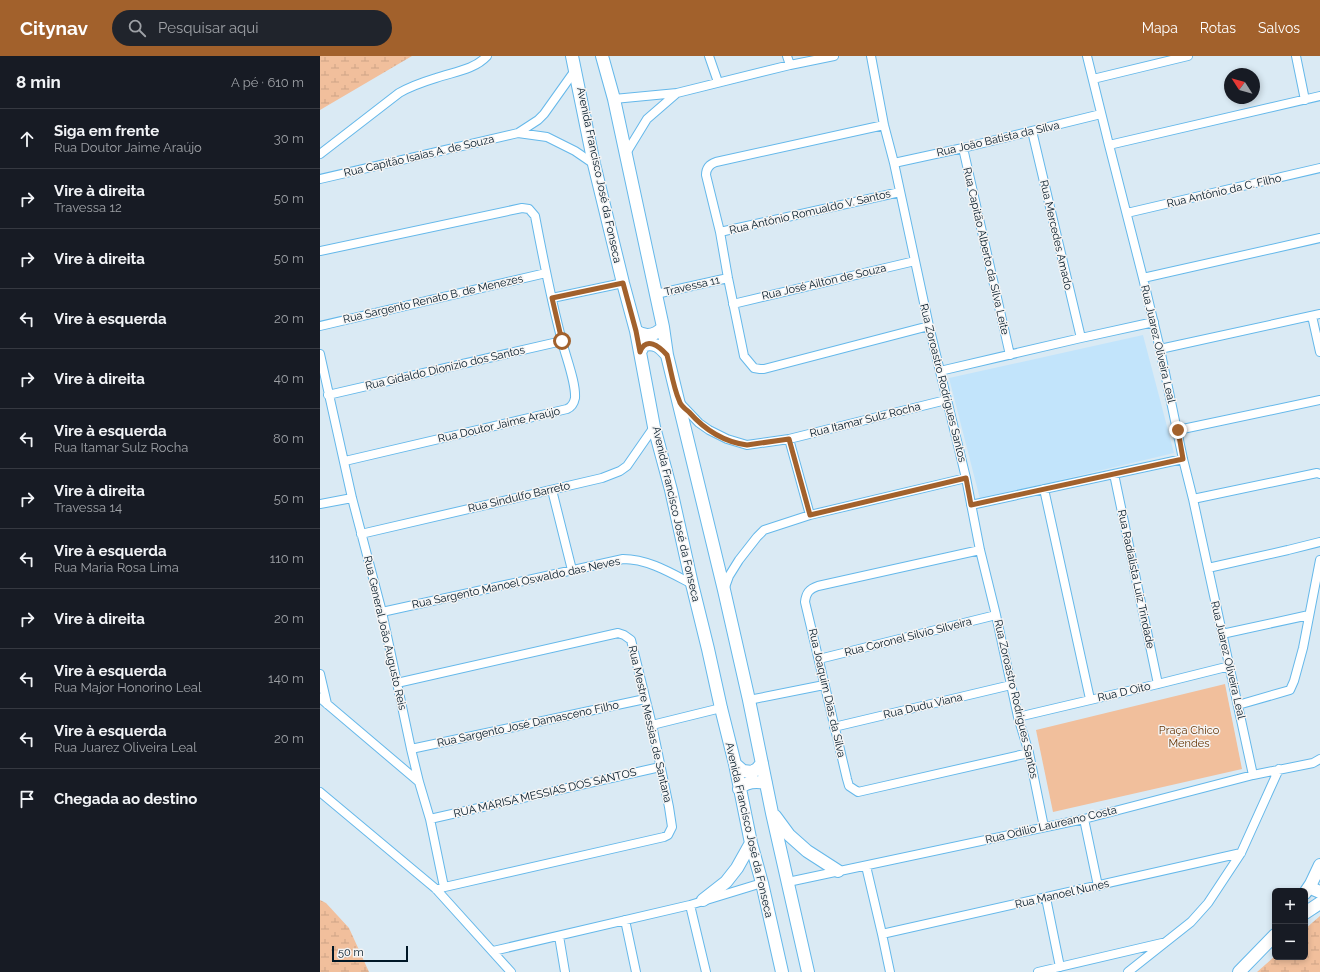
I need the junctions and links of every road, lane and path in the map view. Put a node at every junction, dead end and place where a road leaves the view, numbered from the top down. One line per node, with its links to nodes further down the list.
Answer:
1 (487, 56): 25 (street)
2 (572, 56): 12 (main road, Avenida Francisco José da Fonseca)
3 (602, 56): 17 (main road)
4 (709, 56): 14 (street)
5 (787, 56): 11 (street)
6 (834, 56): 11 (street)
7 (871, 56): 20 (street, Rua Zoroastro Rodrigues Santos)
8 (1087, 56): 13 (street, Rua Juarez Oliveira Leal)
9 (1188, 56): 13 (street)
10 (1296, 56): 18 (street)
11 (790, 65): 14 (street)
12 (576, 69): 22 (street, Rua Capitão Isaias A. de Souza); 28 (main road, Avenida Francisco José da Fonseca)
13 (1093, 78): 19 (street, Rua Juarez Oliveira Leal)
14 (718, 82): 15 (street)
15 (677, 93): 17 (street); 26 (street)
16 (1320, 96): 18 (street)
17 (614, 98): 26 (main road)
18 (1305, 100): 23 (street)
19 (1101, 114): 21 (street, Rua João Batista da Silva); 23 (street, Rua Juarez Oliveira Leal)
20 (884, 125): 27 (street, Rua Zoroastro Rodrigues Santos); 33 (street)
21 (1032, 131): 24 (street, Rua João Batista da Silva); 50 (street, Rua Mercedes Amado)
22 (518, 133): 28 (street, Rua Capitão Isaias A. de Souza); 30 (street, Rua Capitão Isaias A. de Souza)
23 (1109, 145): 32 (street, Rua Juarez Oliveira Leal)
24 (963, 148): 27 (street, Rua João Batista da Silva); 57 (street, Rua Capitão Alberto da Silva Leite)
25 (320, 154)
26 (625, 155): 41 (main road)
27 (894, 163): 31 (street, Rua Zoroastro Rodrigues Santos)
28 (594, 164): 40 (main road, Avenida Francisco José da Fonseca)
29 (1320, 168): 32 (street, Rua Antônio da C. Filho)
30 (320, 179)
31 (900, 192): 33 (street, Rua Antônio Romualdo V. Santos); 36 (street, Rua Zoroastro Rodrigues Santos)
32 (1127, 213): 39 (street, Rua Juarez Oliveira Leal)
33 (720, 232): 38 (street)
34 (1320, 238): 39 (street)
35 (320, 251): 37 (street, Rua Doutor Jaime Araújo)
36 (915, 261): 43 (street, Rua José Ailton de Souza); 47 (street, Rua Zoroastro Rodrigues Santos)
37 (546, 273): 42 (street, Rua Doutor Jaime Araújo); 46 (street, Rua Sargento Renato B. de Menezes)
38 (728, 278): 41 (street, Travessa 11); 43 (street)
39 (1144, 278): 45 (street, Rua Juarez Oliveira Leal)
40 (623, 283): 42 (street); 49 (main road, Avenida Francisco José da Fonseca)
41 (656, 294): 48 (main road)
42 (552, 298): 51 (street, Rua Doutor Jaime Araújo)
43 (733, 304): 47 (street)
44 (1316, 315): 52 (street); 54 (street)
45 (1154, 322): 50 (street); 52 (street, Rua Juarez Oliveira Leal)
46 (320, 326)
47 (929, 326): 58 (street, Rua Zoroastro Rodrigues Santos)
48 (663, 327): 49 (main road); 56 (main road)
49 (636, 331): 53 (main road, Avenida Francisco José da Fonseca)
50 (1081, 338): 57 (street)
51 (562, 341): 59 (street, Rua Gidaldo Dionízio dos Santos); 67 (street, Rua Doutor Jaime Araújo)
52 (1160, 350): 64 (street, Rua Juarez Oliveira Leal)
53 (640, 352): 56 (main road); 63 (main road, Avenida Francisco José da Fonseca)
54 (1320, 352)
55 (320, 354): 59 (street, Rua General João Augusto Reis)
56 (667, 355): 62 (main road)
57 (1010, 355): 58 (street)
58 (940, 371): 60 (street, Rua Zoroastro Rodrigues Santos)
59 (328, 394): 67 (street, Rua General João Augusto Reis)
60 (946, 400): 65 (street, Rua Itamar Sulz Rocha); 70 (street, Rua Zoroastro Rodrigues Santos)
61 (1320, 400): 64 (street)
62 (679, 402): 65 (street, Rua Itamar Sulz Rocha); 86 (main road)
63 (654, 426): 72 (street, Rua Sindulfo Barreto); 85 (main road, Avenida Francisco José da Fonseca)
64 (1178, 430): 66 (street, Rua Juarez Oliveira Leal)
65 (789, 439): 77 (street)
66 (1183, 459): 68 (street); 74 (street, Rua Juarez Oliveira Leal)
67 (345, 461): 73 (street, Rua General João Augusto Reis)
68 (1114, 474): 71 (street); 95 (street, Rua Radialista Luiz Trindade)
69 (1320, 474): 74 (street)
70 (966, 478): 76 (street, Rua Zoroastro Rodrigues Santos); 77 (street)
71 (1044, 489): 76 (street); 100 (street)
72 (552, 490): 78 (street, Rua Sindulfo Barreto); 83 (street)
73 (352, 498): 75 (street); 78 (street, Rua General João Augusto Reis)
74 (1193, 499): 82 (street, Rua Juarez Oliveira Leal)
75 (320, 504)
76 (971, 505): 80 (street, Rua Zoroastro Rodrigues Santos)
77 (810, 515): 86 (street)
78 (361, 534): 87 (street, Rua General João Augusto Reis)
79 (1320, 542): 82 (street)
80 (980, 550): 88 (street, Rua Zoroastro Rodrigues Santos); 91 (street, Rua Joaquim Dias da Silva)
81 (1320, 560): 84 (street)
82 (1208, 568): 90 (street, Rua Juarez Oliveira Leal)
83 (572, 570): 85 (street, Rua Sargento Manoel Oswaldo das Neves); 87 (street, Rua Sargento Manoel Oswaldo das Neves)
84 (1318, 582): 89 (street)
85 (692, 584): 104 (main road, Avenida Francisco José da Fonseca)
86 (724, 590): 101 (main road)
87 (382, 612): 94 (street, Rua General João Augusto Reis)
88 (996, 615): 91 (street, Rua Coronel Silvio Silveira); 97 (street, Rua Zoroastro Rodrigues Santos)
89 (1310, 615): 90 (street); 103 (street)
90 (1222, 634): 92 (street, Rua Juarez Oliveira Leal)
91 (819, 659): 96 (street, Rua Joaquim Dias da Silva)
92 (1230, 666): 95 (street, Rua D Oito); 103 (street, Rua Juarez Oliveira Leal)
93 (320, 674): 102 (street)
94 (397, 683): 99 (street, Rua Mestre Messias de Santana); 108 (street, Rua General João Augusto Reis)
95 (1158, 684): 100 (street, Rua D Oito)
96 (824, 685): 101 (street); 107 (street, Rua Joaquim Dias da Silva)
97 (1011, 685): 105 (street, Rua Zoroastro Rodrigues Santos); 107 (street, Rua Dudu Viana)
98 (320, 698): 102 (street)
99 (645, 699): 106 (street, Rua Mestre Messias de Santana); 108 (street, Rua Sargento José Damasceno Filho)
100 (1090, 699): 105 (street, Rua D Oito)
101 (749, 700): 110 (main road)
102 (327, 704): 116 (street)
103 (1238, 705): 115 (street, Rua Juarez Oliveira Leal)
104 (721, 708): 106 (street); 112 (main road, Avenida Francisco José da Fonseca)
105 (1018, 717): 109 (street, Rua Zoroastro Rodrigues Santos)
106 (652, 726): 113 (street, Rua Mestre Messias de Santana)
107 (834, 726): 109 (street, Rua Joaquim Dias da Silva)
108 (411, 749): 116 (street, Rua General João Augusto Reis)
109 (1029, 753): 123 (street, Rua Zoroastro Rodrigues Santos)
110 (762, 763): 112 (main road); 117 (main road)
111 (1318, 763): 114 (street, Rua Odílio Laureano Costa)
112 (735, 764): 118 (main road, Avenida Francisco José da Fonseca)
113 (660, 767): 121 (street, RUA MARISA MESSIAS DOS SANTOS); 132 (street, Rua Mestre Messias de Santana)
114 (1279, 769): 115 (street, Rua Odílio Laureano Costa); 125 (street)
115 (1253, 774): 122 (street, Rua Odílio Laureano Costa)
116 (419, 782): 121 (street, Rua General João Augusto Reis)
117 (766, 783): 118 (main road); 120 (main road)
118 (739, 789): 124 (main road, Avenida Francisco José da Fonseca)
119 (320, 792): 132 (street)
120 (772, 813): 128 (main road); 129 (main road)
121 (430, 819): 132 (street, Rua General João Augusto Reis)
122 (1084, 819): 123 (street, Rua Odílio Laureano Costa); 131 (street)
123 (1044, 827): 126 (street, Rua Odílio Laureano Costa)
124 (751, 843): 130 (main road, Avenida Francisco José da Fonseca); 135 (main road)
125 (1241, 853): 131 (street, Rua Manoel Nunes); 143 (street)
126 (866, 866): 128 (street, Rua Odílio Laureano Costa); 140 (street)
127 (1320, 866): 133 (main road)
128 (838, 871): 129 (street, Rua Odílio Laureano Costa)
129 (788, 882): 151 (main road)
130 (762, 883): 135 (street); 150 (main road, Avenida Francisco José da Fonseca)
131 (1098, 886): 134 (street, Rua Manoel Nunes)
132 (440, 888): 144 (street)
133 (1312, 890)
134 (1046, 898): 140 (street, Rua Manoel Nunes); 145 (street)
135 (703, 900): 137 (street)
136 (1320, 903): 138 (main road)
137 (690, 905): 139 (street); 149 (street)
138 (1308, 911)
139 (625, 920): 141 (street); 148 (street)
140 (882, 934): 152 (street)
141 (559, 936): 144 (street); 147 (street)
142 (1272, 938): 155 (main road)
143 (1165, 942): 145 (street); 154 (street)
144 (493, 951): 146 (street)
145 (1060, 967): 153 (street)
146 (511, 972)
147 (565, 972)
148 (636, 972)
149 (706, 972)
150 (782, 972)
151 (808, 972)
152 (890, 972)
153 (1038, 972)
154 (1128, 972)
155 (1239, 972)

